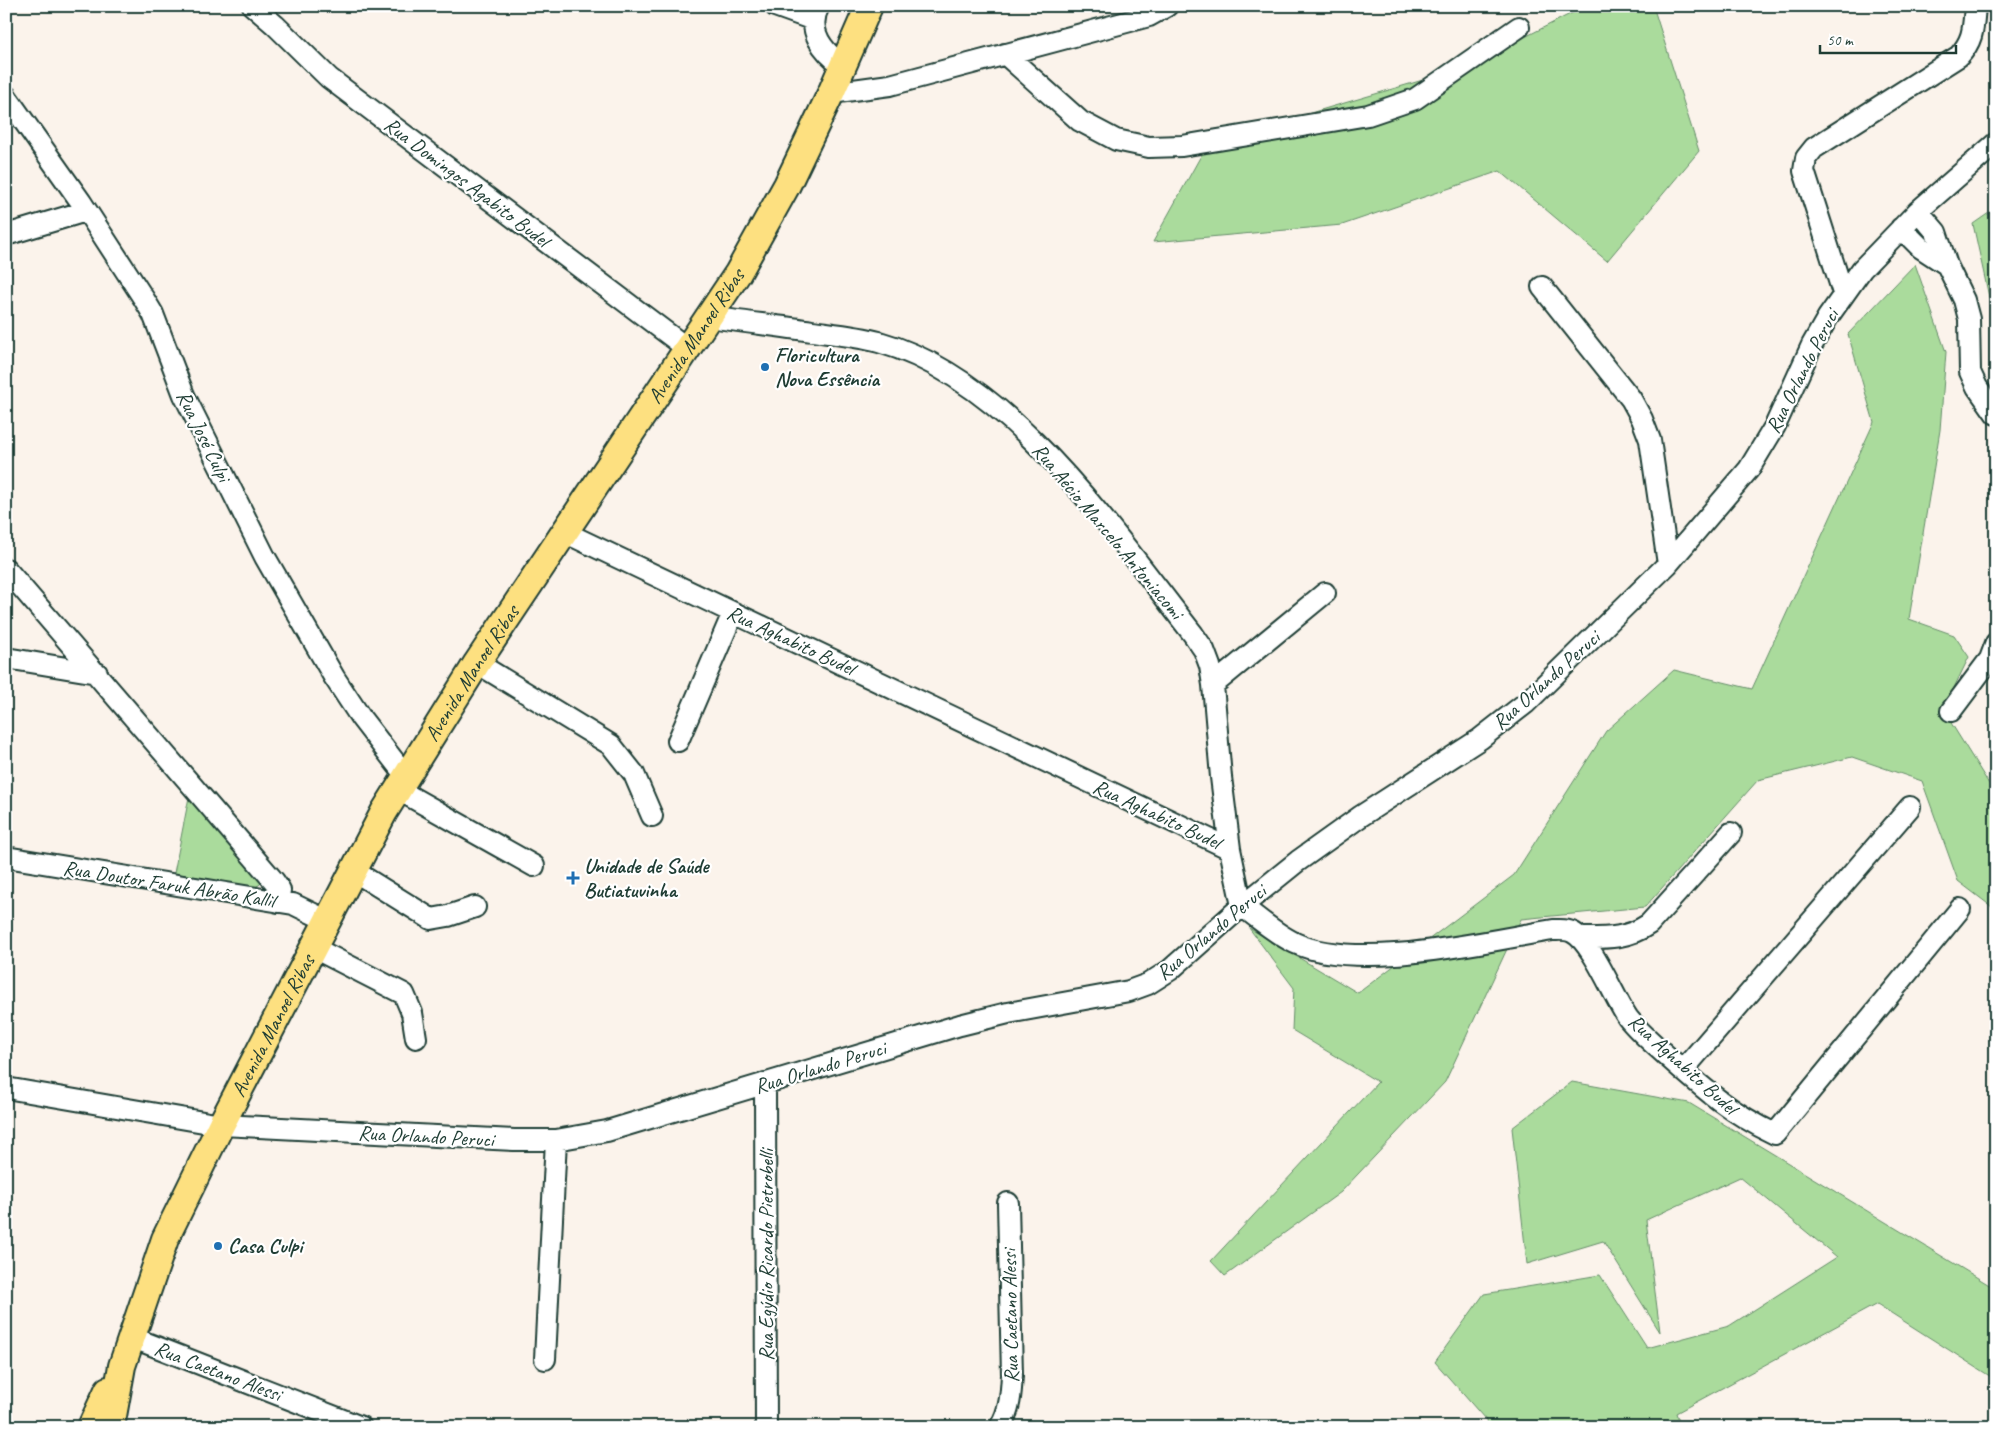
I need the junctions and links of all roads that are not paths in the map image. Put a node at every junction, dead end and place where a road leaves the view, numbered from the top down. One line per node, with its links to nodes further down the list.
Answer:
1 (253, 6): 22 (street, Rua Domingos Agabito Budel)
2 (775, 6): 6 (street)
3 (869, 6): 9 (main road, Avenida Manoel Ribas)
4 (1167, 6): 8 (street)
5 (1975, 6): 20 (street)
6 (816, 13): 9 (street)
7 (1519, 27): 8 (street)
8 (1005, 54): 10 (street)
9 (843, 66): 10 (main road, Avenida Manoel Ribas)
10 (831, 93): 21 (main road, Avenida Manoel Ribas)
11 (6, 96): 13 (street, Rua José Culpi)
12 (1996, 143): 14 (street, Rua Orlando Peruci)
13 (84, 206): 15 (street); 17 (street); 36 (street, Rua José Culpi)
14 (1918, 211): 16 (street, Rua Orlando Peruci); 18 (street)
15 (6, 225)
16 (1902, 228): 18 (street); 20 (street, Rua Orlando Peruci)
17 (6, 235)
18 (1947, 265): 23 (street)
19 (1542, 287): 25 (street)
20 (1843, 293): 25 (street, Rua Orlando Peruci)
21 (710, 317): 22 (main road, Avenida Manoel Ribas); 33 (street, Rua Aécio Marcelo Antoniacomi)
22 (688, 349): 24 (main road, Avenida Manoel Ribas)
23 (1996, 414)
24 (564, 532): 28 (street, Rua Aghabito Budel); 31 (main road, Avenida Manoel Ribas)
25 (1668, 564): 45 (street, Rua Orlando Peruci)
26 (6, 569): 32 (street)
27 (1325, 593): 33 (street)
28 (733, 613): 35 (street); 40 (street, Rua Aghabito Budel)
29 (1996, 642): 34 (street)
30 (6, 658): 32 (street)
31 (477, 663): 36 (main road, Avenida Manoel Ribas); 38 (street)
32 (97, 673): 44 (street)
33 (1213, 685): 40 (street, Rua Aécio Marcelo Antoniacomi)
34 (1951, 711)
35 (678, 741)
36 (402, 782): 42 (street); 43 (main road, Avenida Manoel Ribas)
37 (1910, 807): 52 (street)
38 (652, 816)
39 (1732, 833): 49 (street)
40 (1230, 849): 45 (street, Rua Aghabito Budel)
41 (6, 857): 44 (street, Rua Doutor Faruk Abrão Kallil)
42 (534, 866)
43 (354, 871): 46 (street); 48 (main road, Avenida Manoel Ribas)
44 (278, 902): 48 (street, Rua Doutor Faruk Abrão Kallil)
45 (1242, 906): 49 (street); 53 (street, Rua Orlando Peruci)
46 (475, 907)
47 (1960, 909): 52 (street, Rua Aghabito Budel)
48 (328, 921): 50 (main road, Avenida Manoel Ribas)
49 (1580, 938): 52 (street, Rua Aghabito Budel)
50 (314, 948): 51 (street); 55 (main road, Avenida Manoel Ribas)
51 (416, 1038)
52 (1683, 1070)
53 (765, 1083): 56 (street, Rua Orlando Peruci); 64 (street, Rua Egýdio Ricardo Pietrobelli)
54 (6, 1088): 55 (street, Rua Orlando Peruci)
55 (220, 1125): 56 (street, Rua Orlando Peruci); 58 (main road, Avenida Manoel Ribas)
56 (556, 1140): 59 (street)
57 (1008, 1204): 65 (street, Rua Caetano Alessi)
58 (130, 1337): 60 (main road, Avenida Manoel Ribas); 63 (street, Rua Caetano Alessi)
59 (545, 1359)
60 (122, 1366): 61 (main road, Avenida Manoel Ribas); 62 (main road, Avenida Manoel Ribas)
61 (91, 1427)
62 (111, 1427)
63 (361, 1427)
64 (766, 1427)
65 (1000, 1427)

